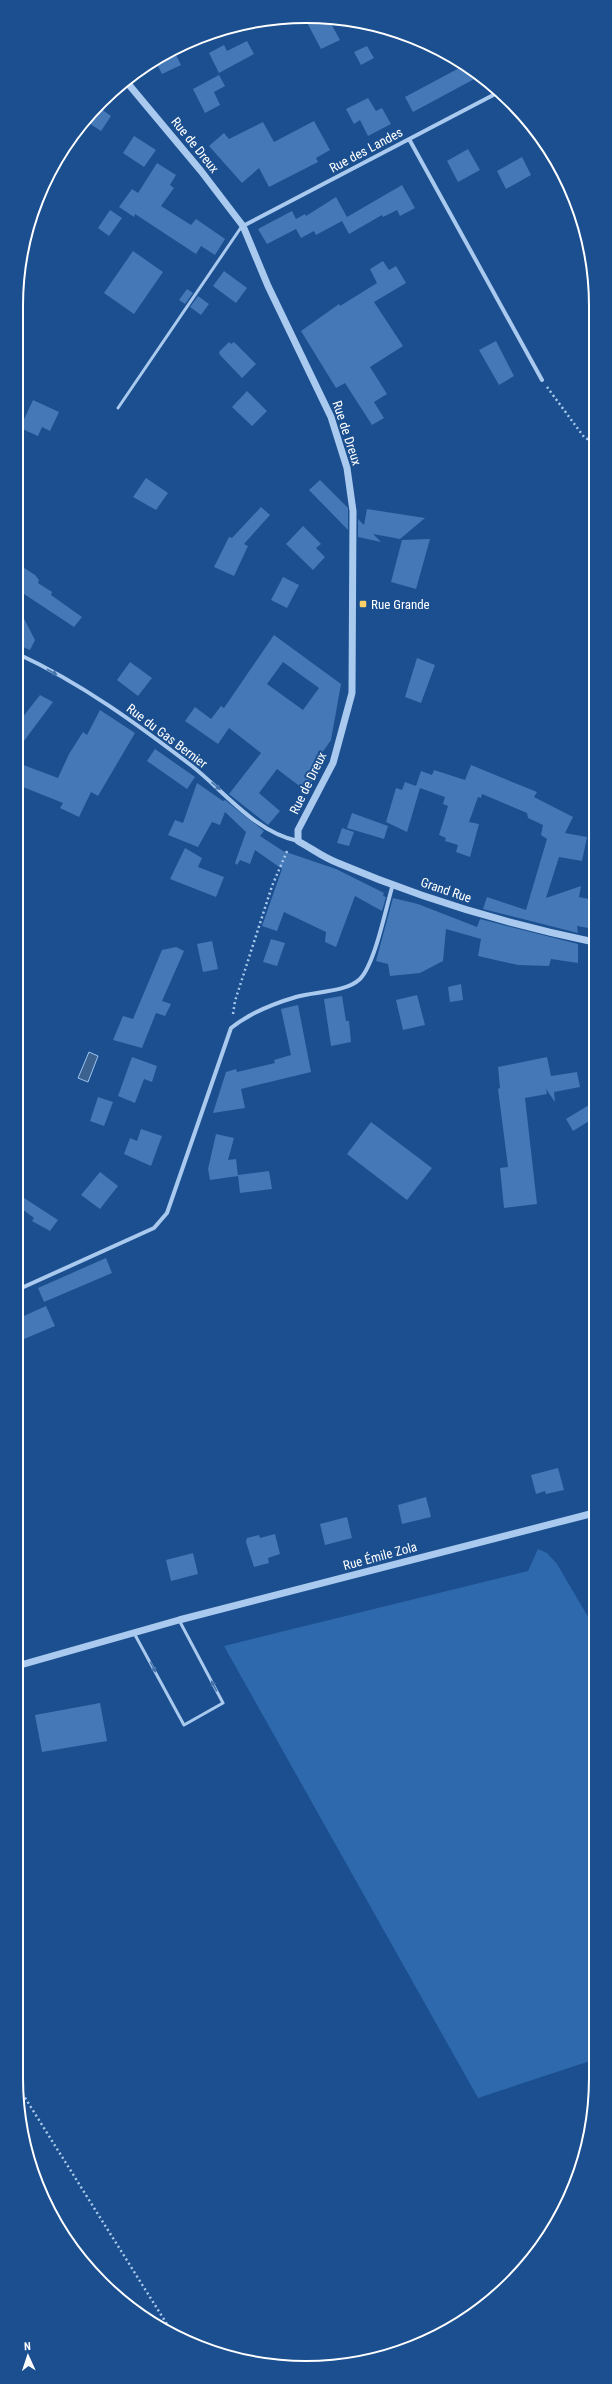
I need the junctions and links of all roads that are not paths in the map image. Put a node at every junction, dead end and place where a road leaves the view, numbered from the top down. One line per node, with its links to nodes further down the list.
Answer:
1 (129, 85): 4 (street, Rue de Dreux)
2 (494, 94): 3 (street, Rue des Landes)
3 (409, 139): 4 (street, Rue des Landes); 5 (street)
4 (243, 226): 6 (lane); 8 (street, Rue de Dreux)
5 (542, 380)
6 (118, 408)
7 (23, 657): 8 (street, Rue du Gas Bernier, one-way to 8)
8 (298, 841): 9 (street, Grand Rue)
9 (393, 884): 10 (street, Grand Rue); 11 (street)
10 (589, 941)
11 (23, 1287)
12 (589, 1514): 13 (street, Rue Émile Zola)
13 (179, 1620): 14 (street, Rue Émile Zola); 14 (lane, one-way to 13)
14 (134, 1633): 15 (street, Rue Émile Zola)
15 (23, 1664)

